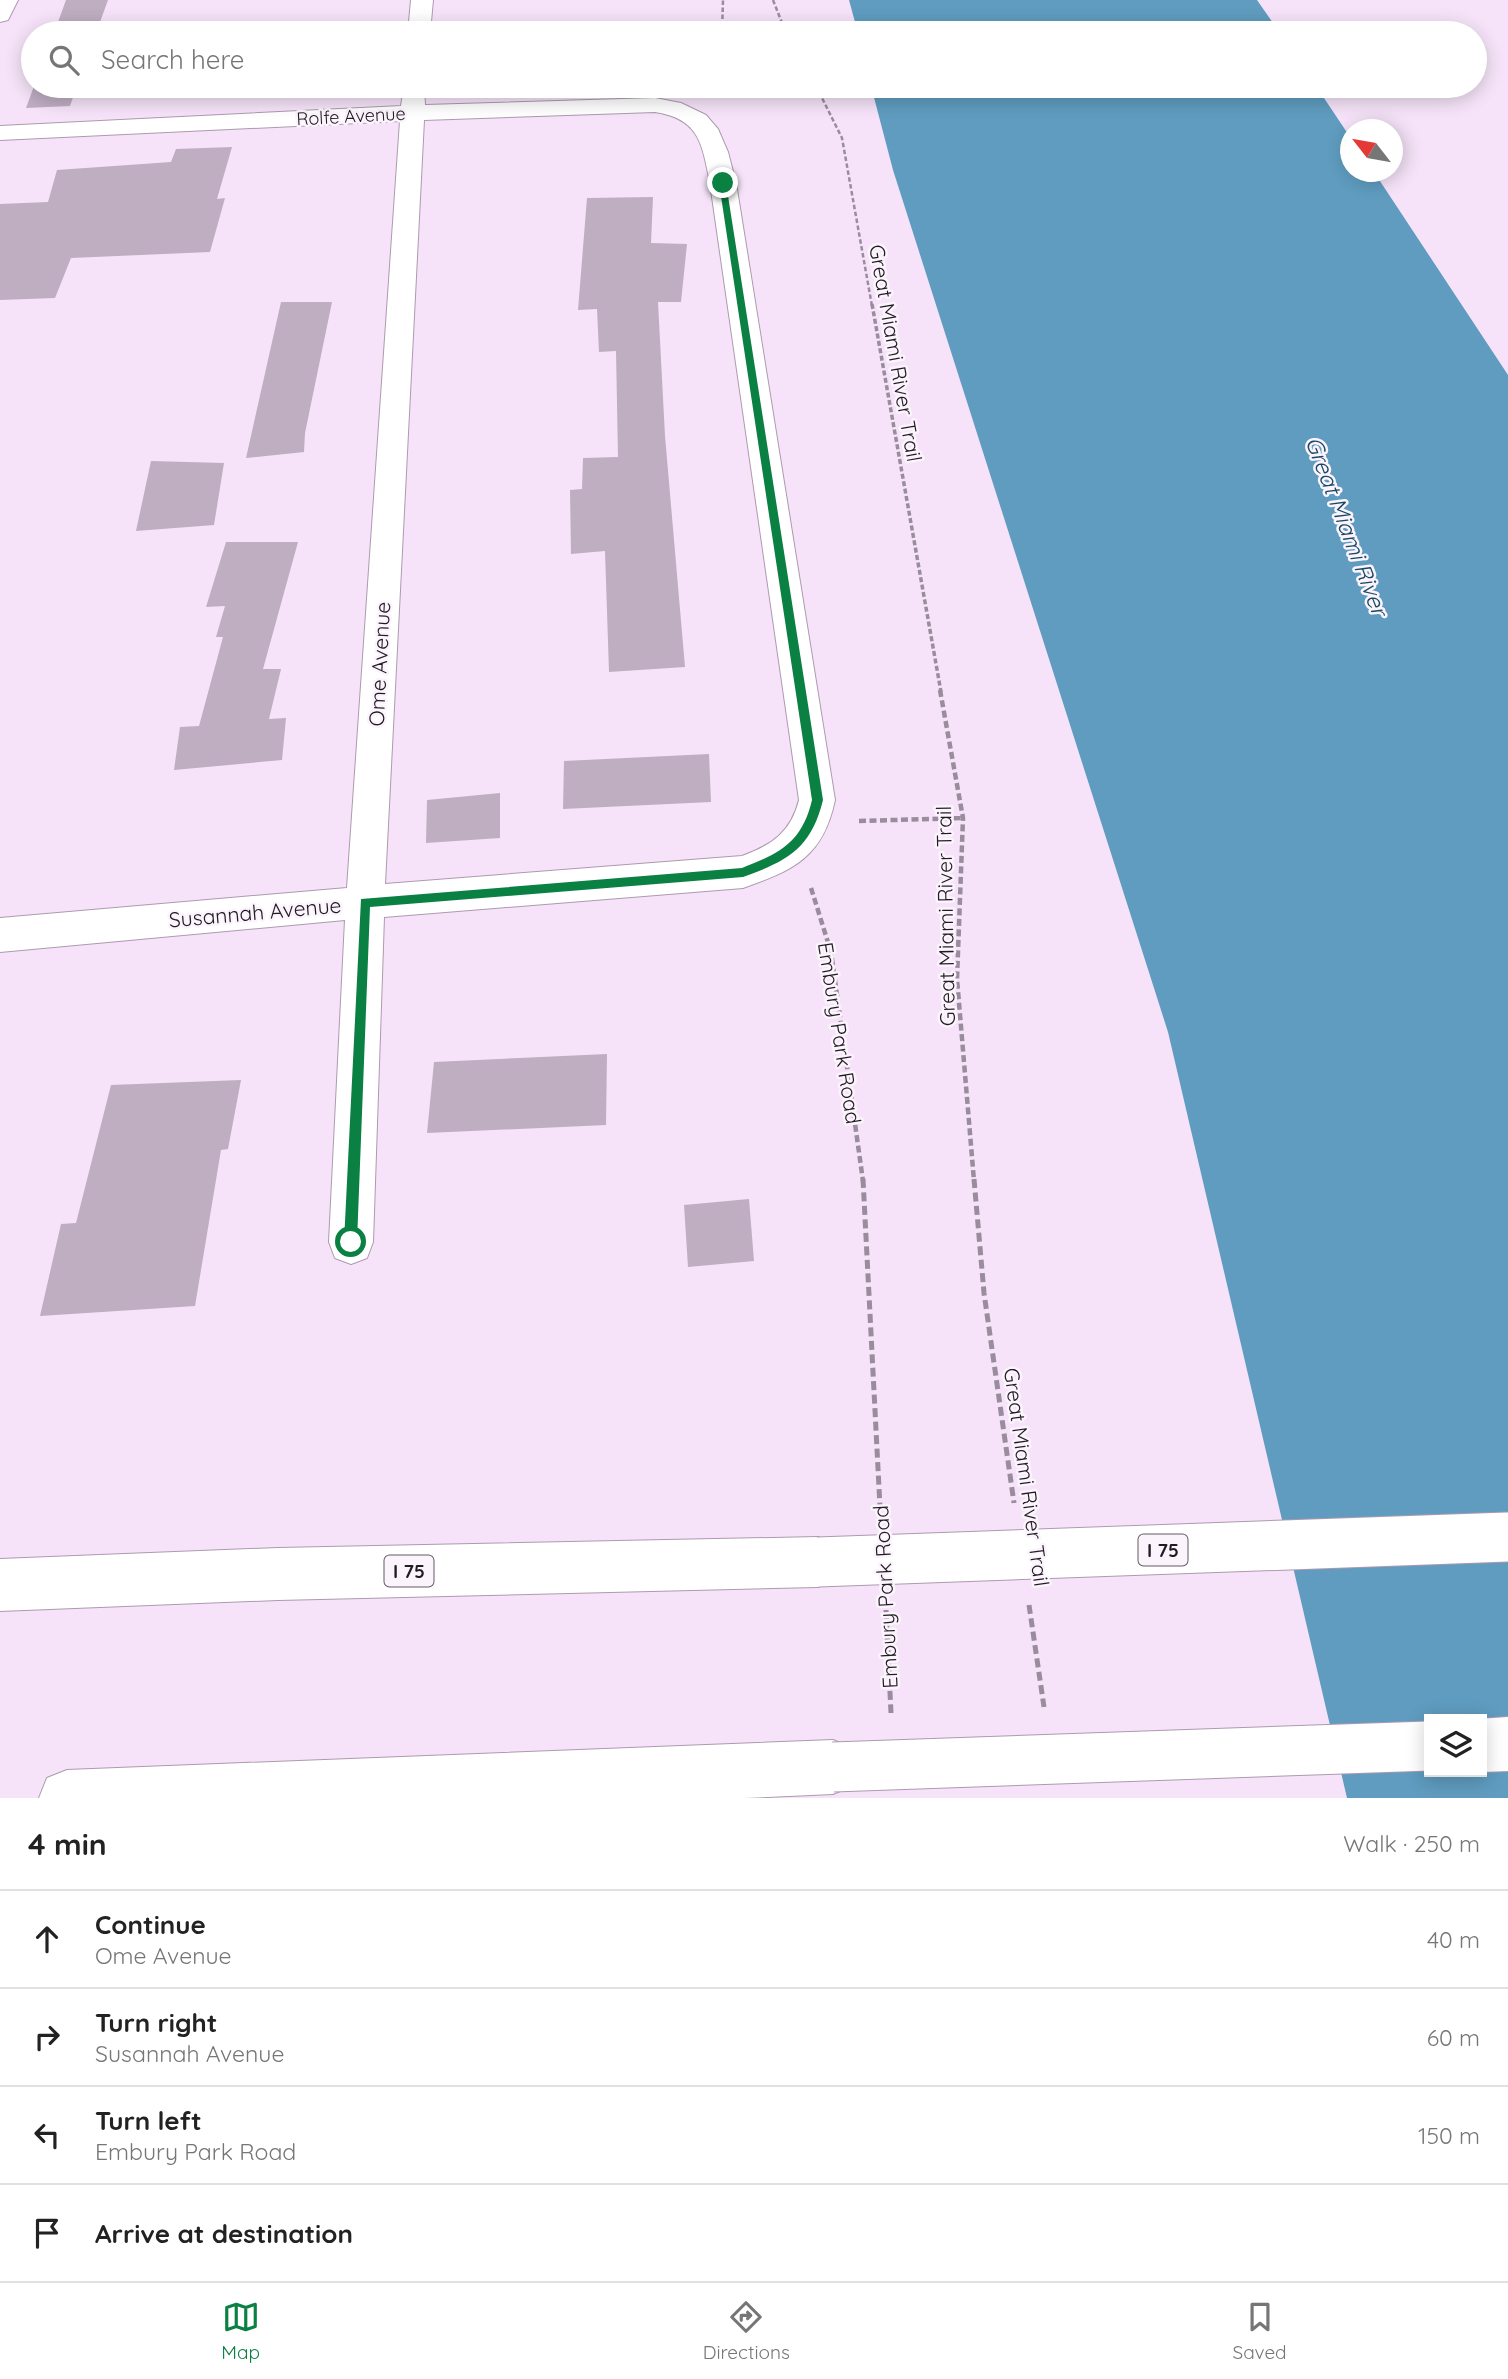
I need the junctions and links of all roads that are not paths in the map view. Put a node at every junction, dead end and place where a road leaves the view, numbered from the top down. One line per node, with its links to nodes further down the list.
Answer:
1 (6, 0): 3 (main road)
2 (422, 0): 4 (main road)
3 (0, 15)
4 (420, 21)
5 (413, 99): 6 (main road, Rolfe Avenue); 7 (main road, Rolfe Avenue); 8 (main road, Ome Avenue)
6 (0, 133)
7 (804, 834): 8 (main road, Susannah Avenue)
8 (365, 903): 9 (main road, Susannah Avenue); 10 (main road, Ome Avenue)
9 (0, 935)
10 (351, 1242)
11 (1508, 1537): 12 (main road, I 75, bridge)
12 (0, 1585)
13 (1508, 1744): 14 (main road)
14 (1487, 1745)
15 (1424, 1746): 16 (main road, bridge)
16 (67, 1798)

